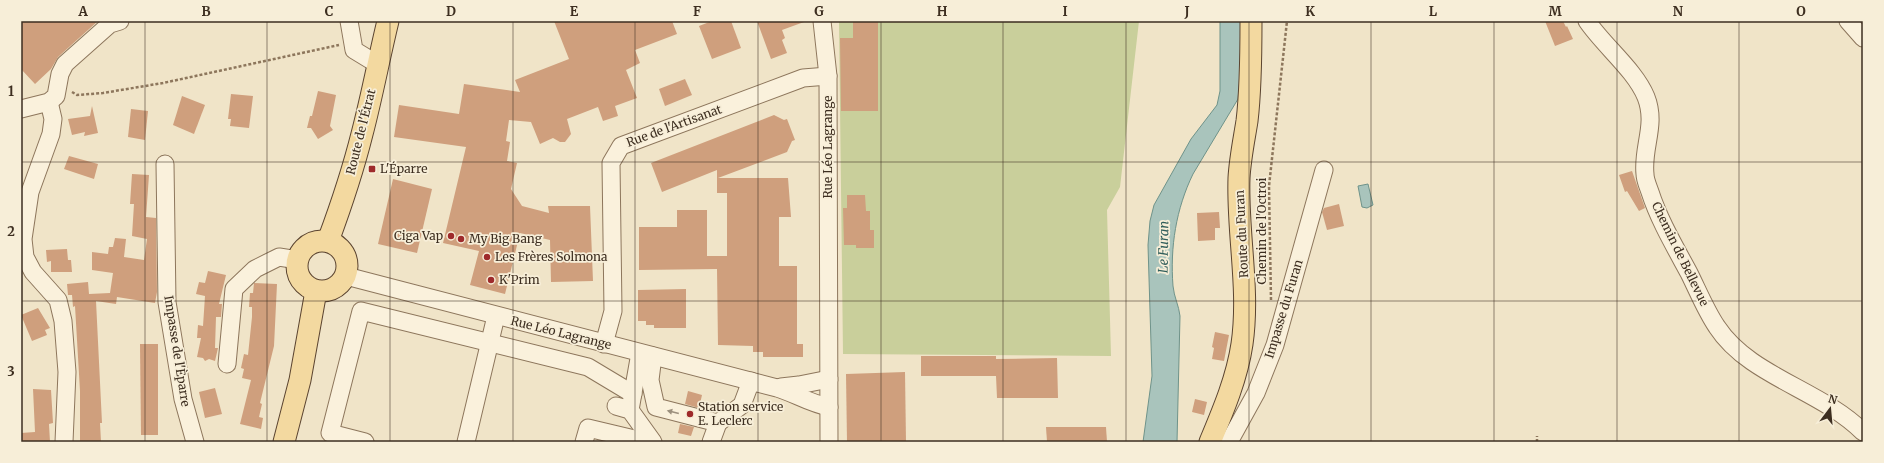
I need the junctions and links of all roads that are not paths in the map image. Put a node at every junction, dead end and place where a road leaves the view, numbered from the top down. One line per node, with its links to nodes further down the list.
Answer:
1 (120, 21): 11 (street)
2 (349, 21): 9 (street)
3 (388, 21): 9 (main road, Route de l'Étrat)
4 (822, 21): 10 (street, Rue Léo Lagrange)
5 (1251, 21): 41 (main road, Route du Furan)
6 (1587, 21): 30 (street, Chemin de Bellevue)
7 (1848, 21): 8 (street)
8 (1863, 38)
9 (377, 64): 15 (main road, Route de l'Étrat)
10 (828, 76): 21 (street, Rue de l'Artisanat); 24 (street, Rue Léo Lagrange)
11 (49, 102): 12 (street); 33 (street)
12 (21, 109)
13 (165, 164): 34 (street, Impasse de l'Èparre)
14 (1324, 170): 42 (street, Impasse du Furan)
15 (328, 241): 16 (main road); 17 (main road)
16 (298, 260): 18 (main road); 23 (street)
17 (346, 276): 18 (main road); 19 (street, Rue Léo Lagrange)
18 (316, 291): 35 (main road)
19 (496, 316): 20 (street); 21 (street, Rue Léo Lagrange)
20 (489, 343): 27 (street); 32 (street); 36 (street)
21 (604, 344): 22 (street, Rue Léo Lagrange)
22 (646, 355): 25 (street, Rue Léo Lagrange); 27 (street); 29 (street, one-way to 22)
23 (227, 364)
24 (829, 379): 26 (street); 28 (street, Rue Léo Lagrange)
25 (750, 381): 26 (street, Rue Léo Lagrange); 29 (street)
26 (777, 388): 28 (street, Rue Léo Lagrange)
27 (626, 403): 38 (street)
28 (829, 407): 40 (street, Rue Léo Lagrange)
29 (718, 423): 39 (street)
30 (1863, 432)
31 (585, 437): 37 (street)
32 (355, 441)
33 (64, 442)
34 (195, 442)
35 (284, 442)
36 (466, 442)
37 (647, 442)
38 (653, 442)
39 (711, 442)
40 (829, 442)
41 (1210, 442)
42 (1229, 442)

